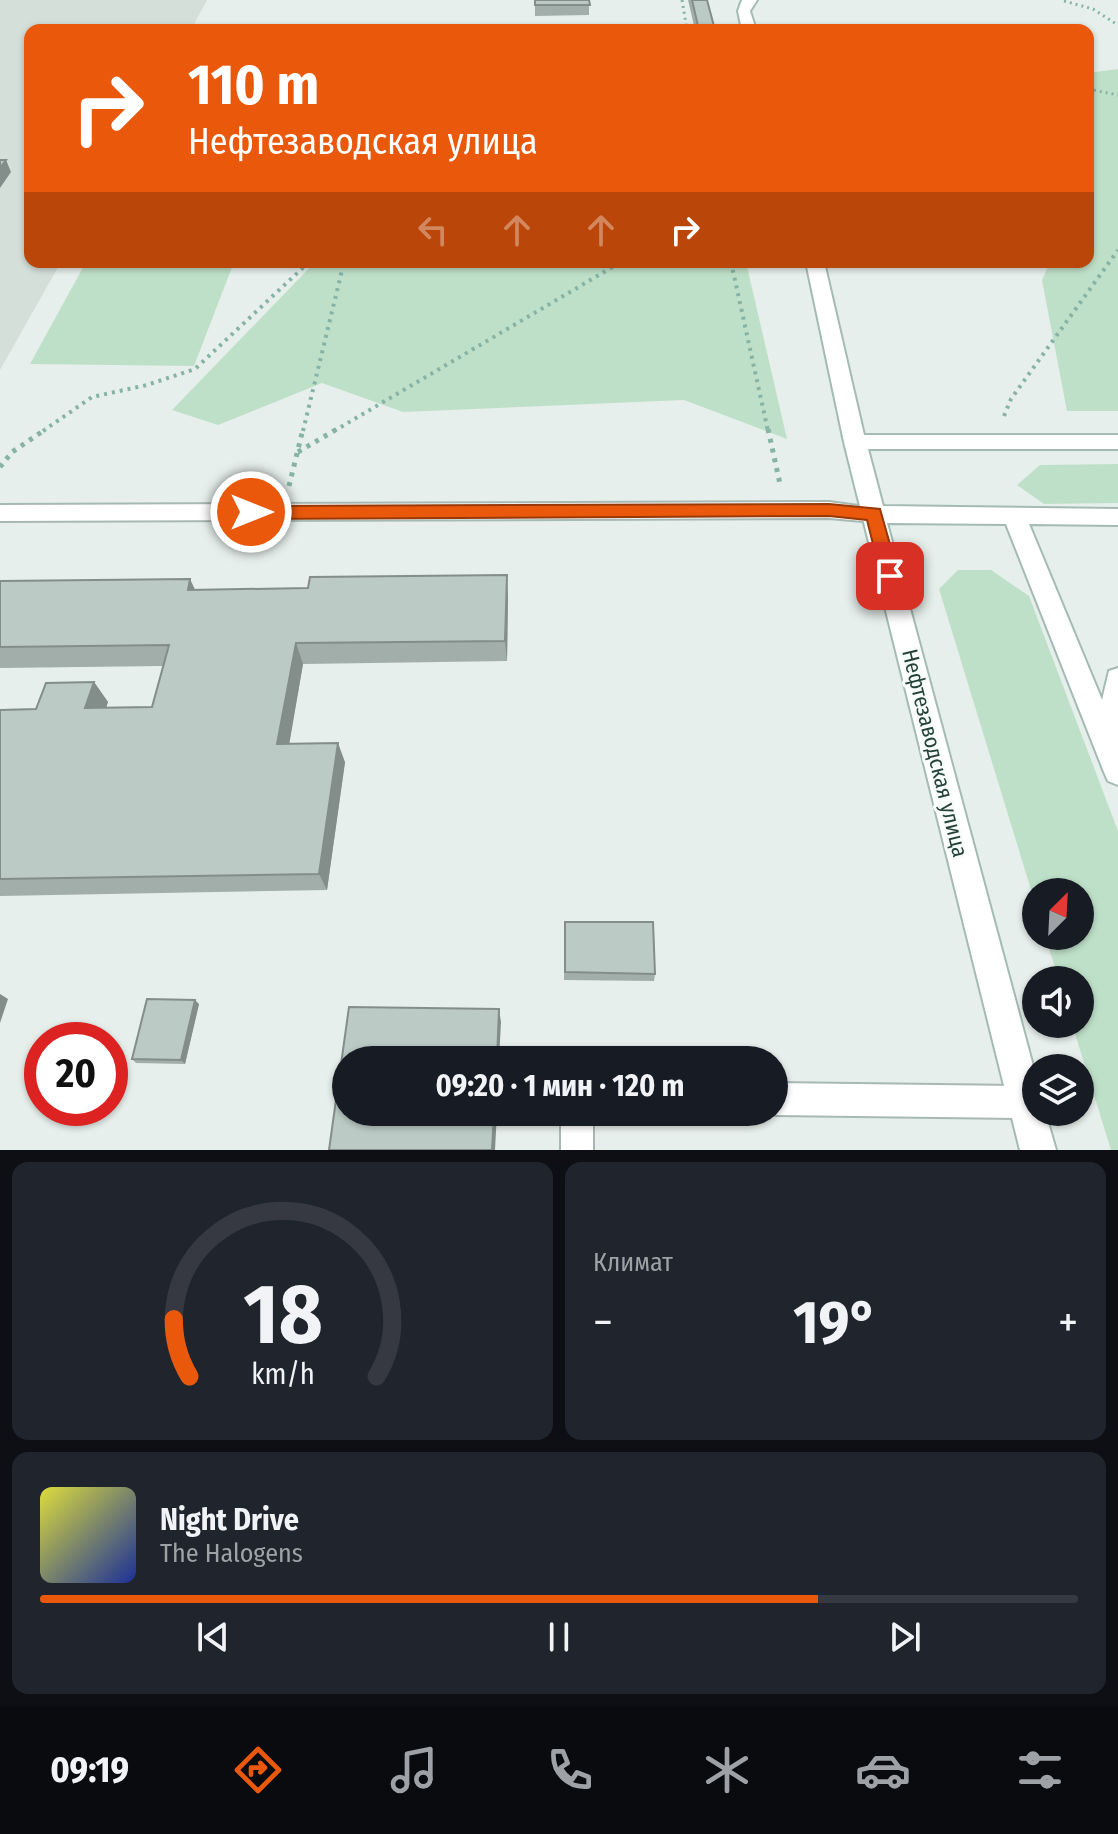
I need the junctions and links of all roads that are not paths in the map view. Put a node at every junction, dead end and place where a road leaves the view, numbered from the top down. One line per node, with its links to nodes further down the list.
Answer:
1 (751, 0): 2 (main road)
2 (747, 24)
3 (816, 268): 4 (main road, Нефтезаводская улица)
4 (855, 442): 5 (main road); 7 (main road, Нефтезаводская улица)
5 (1118, 442)
6 (0, 513): 7 (lane)
7 (874, 514): 8 (main road); 12 (main road, Нефтезаводская улица)
8 (1015, 517): 9 (main road); 11 (main road)
9 (1118, 517)
10 (1118, 679): 11 (main road)
11 (1113, 760)
12 (1022, 1090)
13 (788, 1099): 14 (lane)
14 (1022, 1102)
15 (577, 1126): 17 (lane)
16 (1032, 1126): 18 (main road, Нефтезаводская улица)
17 (577, 1150)
18 (1038, 1150)

